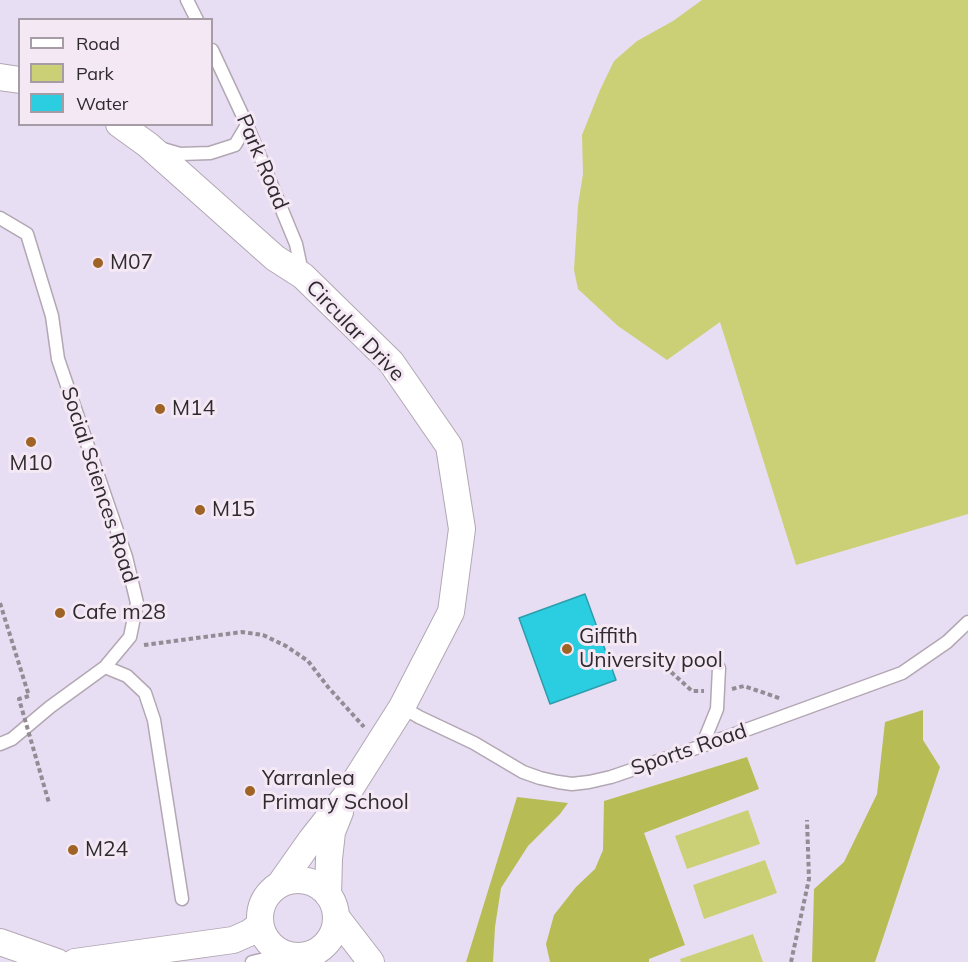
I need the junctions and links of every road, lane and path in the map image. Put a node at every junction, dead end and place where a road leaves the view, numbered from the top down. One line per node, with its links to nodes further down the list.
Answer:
1 (188, 0): 2 (lane)
2 (196, 18)
3 (213, 52): 6 (lane, Park Road)
4 (0, 77): 5 (street)
5 (18, 80)
6 (248, 125): 8 (lane); 10 (lane, Park Road)
7 (122, 126): 8 (street, Circular Drive)
8 (148, 145): 10 (street, Circular Drive)
9 (0, 218): 13 (lane, Social Sciences Road)
10 (303, 276): 18 (street, Circular Drive)
11 (0, 603): 23 (path, bridge)
12 (968, 622): 21 (lane, Sports Road)
13 (121, 648): 14 (lane, Social Sciences Road); 19 (path)
14 (105, 667): 20 (lane, Social Sciences Road); 26 (lane)
15 (719, 668): 21 (lane)
16 (744, 686): 17 (path)
17 (783, 699)
18 (402, 706): 19 (street, Circular Drive); 21 (lane, Sports Road)
19 (380, 743): 22 (street, Circular Drive)
20 (0, 744)
21 (702, 746)
22 (345, 797): 25 (street, Circular Drive); 27 (street, Circular Drive)
23 (49, 803)
24 (807, 820): 37 (path)
25 (280, 884): 27 (street); 28 (street)
26 (182, 899)
27 (332, 906): 31 (street); 36 (street)
28 (260, 925): 30 (street); 32 (street)
29 (0, 942): 33 (street)
30 (286, 954): 31 (street); 35 (lane)
31 (330, 956)
32 (137, 958): 34 (street)
33 (57, 962)
34 (75, 962)
35 (252, 962)
36 (371, 962)
37 (791, 962)

